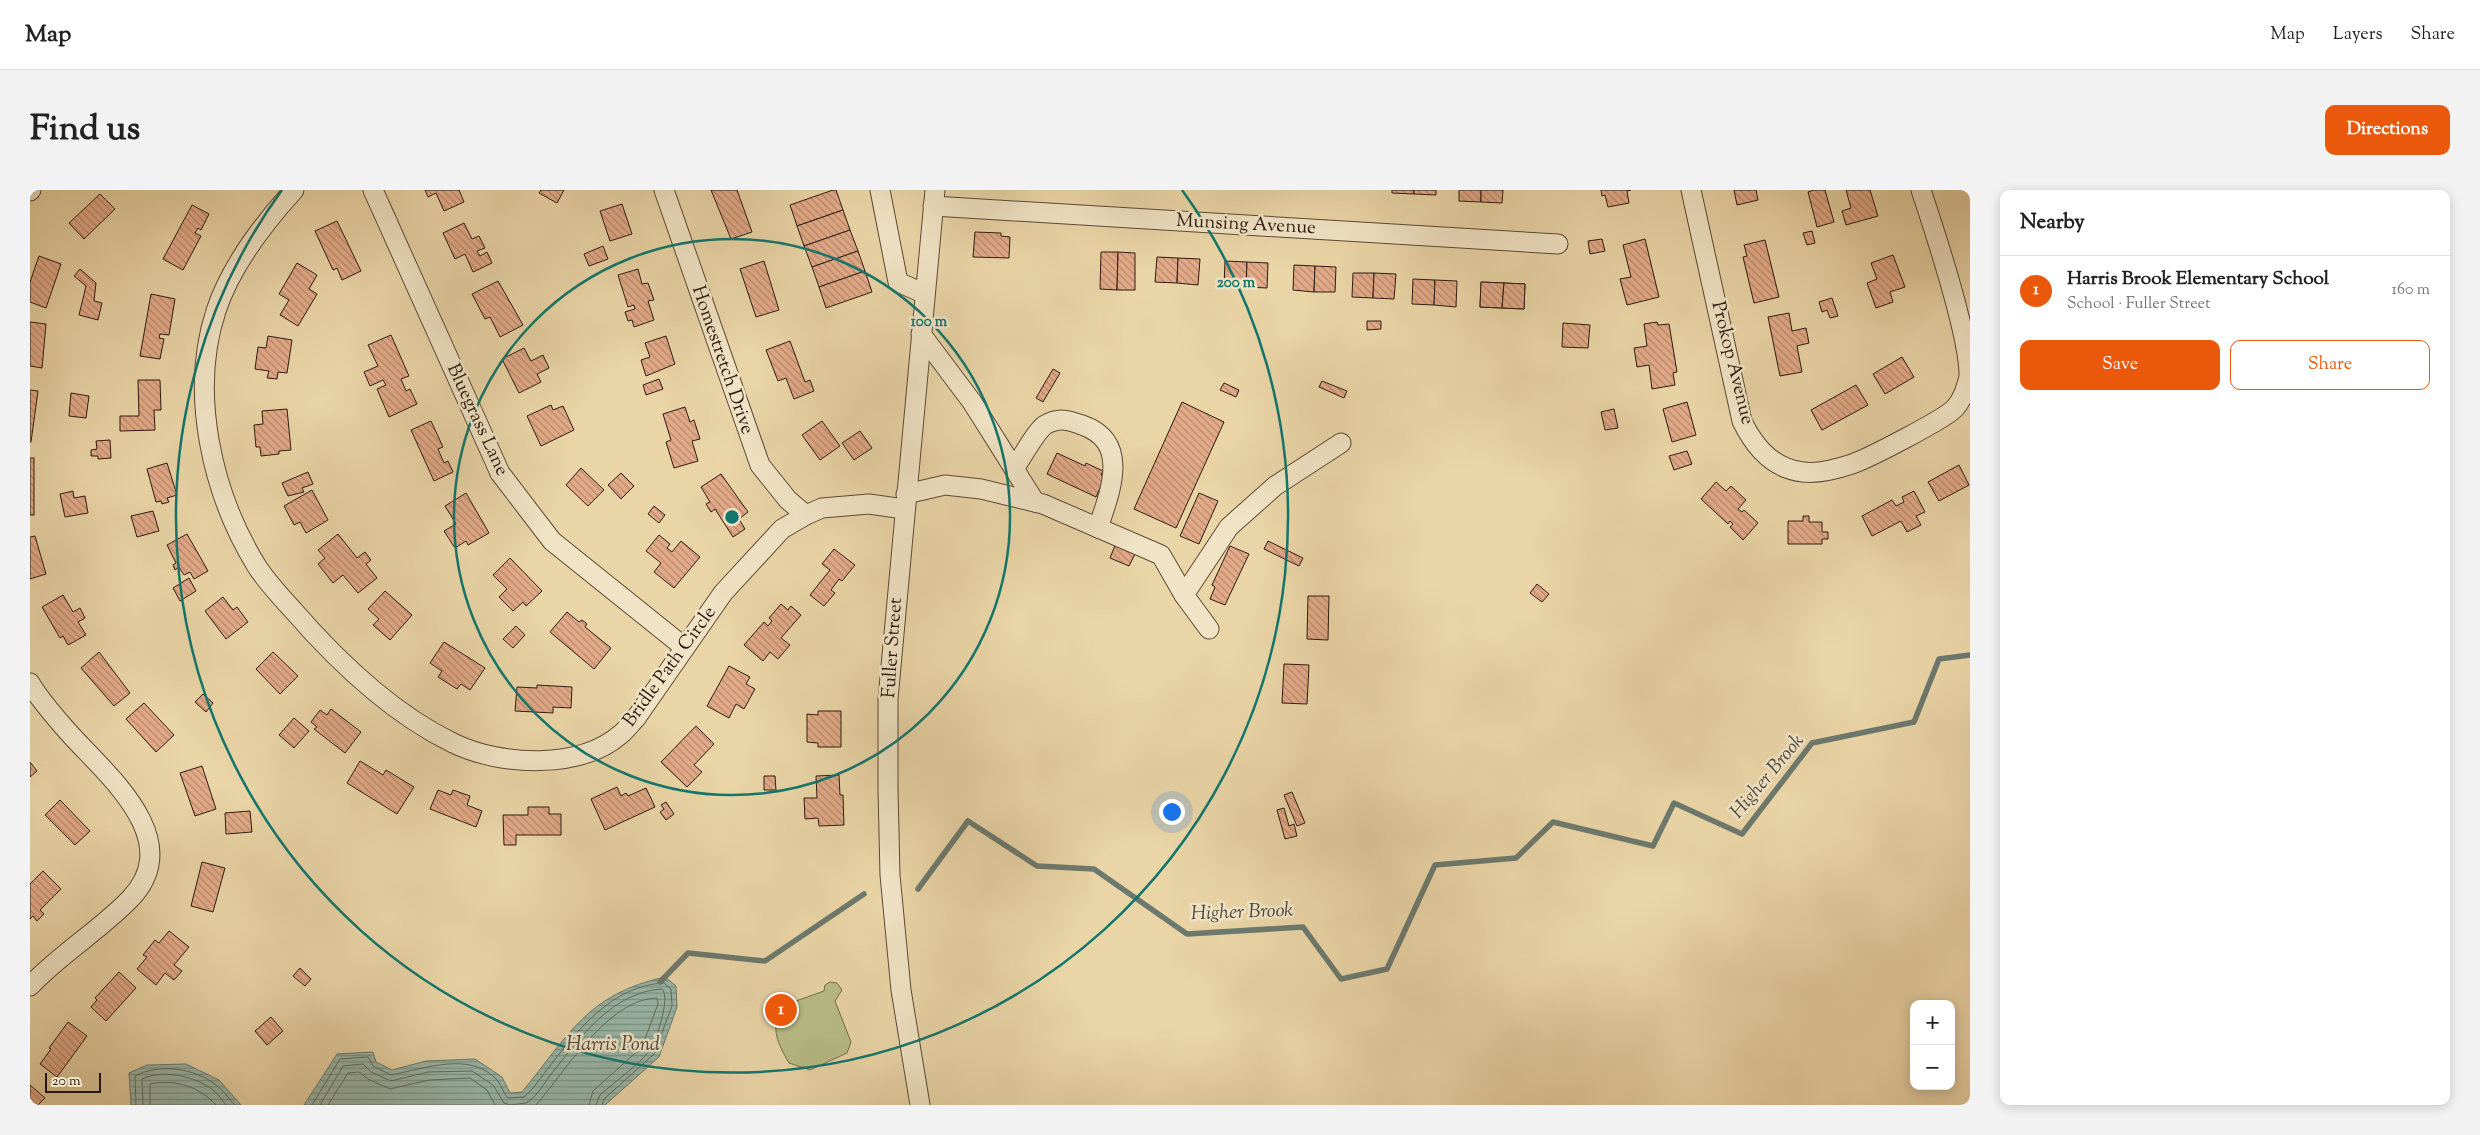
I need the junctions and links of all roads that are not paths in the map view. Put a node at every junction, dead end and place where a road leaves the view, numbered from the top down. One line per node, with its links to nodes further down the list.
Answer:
1 (294, 190): 19 (street, Bridle Path Circle)
2 (373, 190): 19 (street, Bluegrass Lane)
3 (664, 190): 15 (street, Homestretch Drive)
4 (880, 190): 9 (street)
5 (1691, 190): 6 (street, Prokop Avenue)
6 (1921, 190)
7 (934, 198): 8 (street, Munsing Avenue); 9 (street, Fuller Street)
8 (1558, 244)
9 (925, 294): 10 (street, Fuller Street)
10 (921, 334): 12 (street); 13 (street, Fuller Street)
11 (1341, 443): 17 (street)
12 (1014, 469): 14 (street); 16 (street)
13 (905, 501): 14 (street); 15 (street, Bridle Path Circle); 22 (street, Fuller Street)
14 (1035, 502): 16 (street)
15 (806, 515): 19 (street, Bridle Path Circle)
16 (1098, 528): 17 (street)
17 (1184, 595): 18 (street)
18 (1209, 629)
19 (684, 647)
20 (30, 683): 21 (street)
21 (30, 986)
22 (920, 1105)

